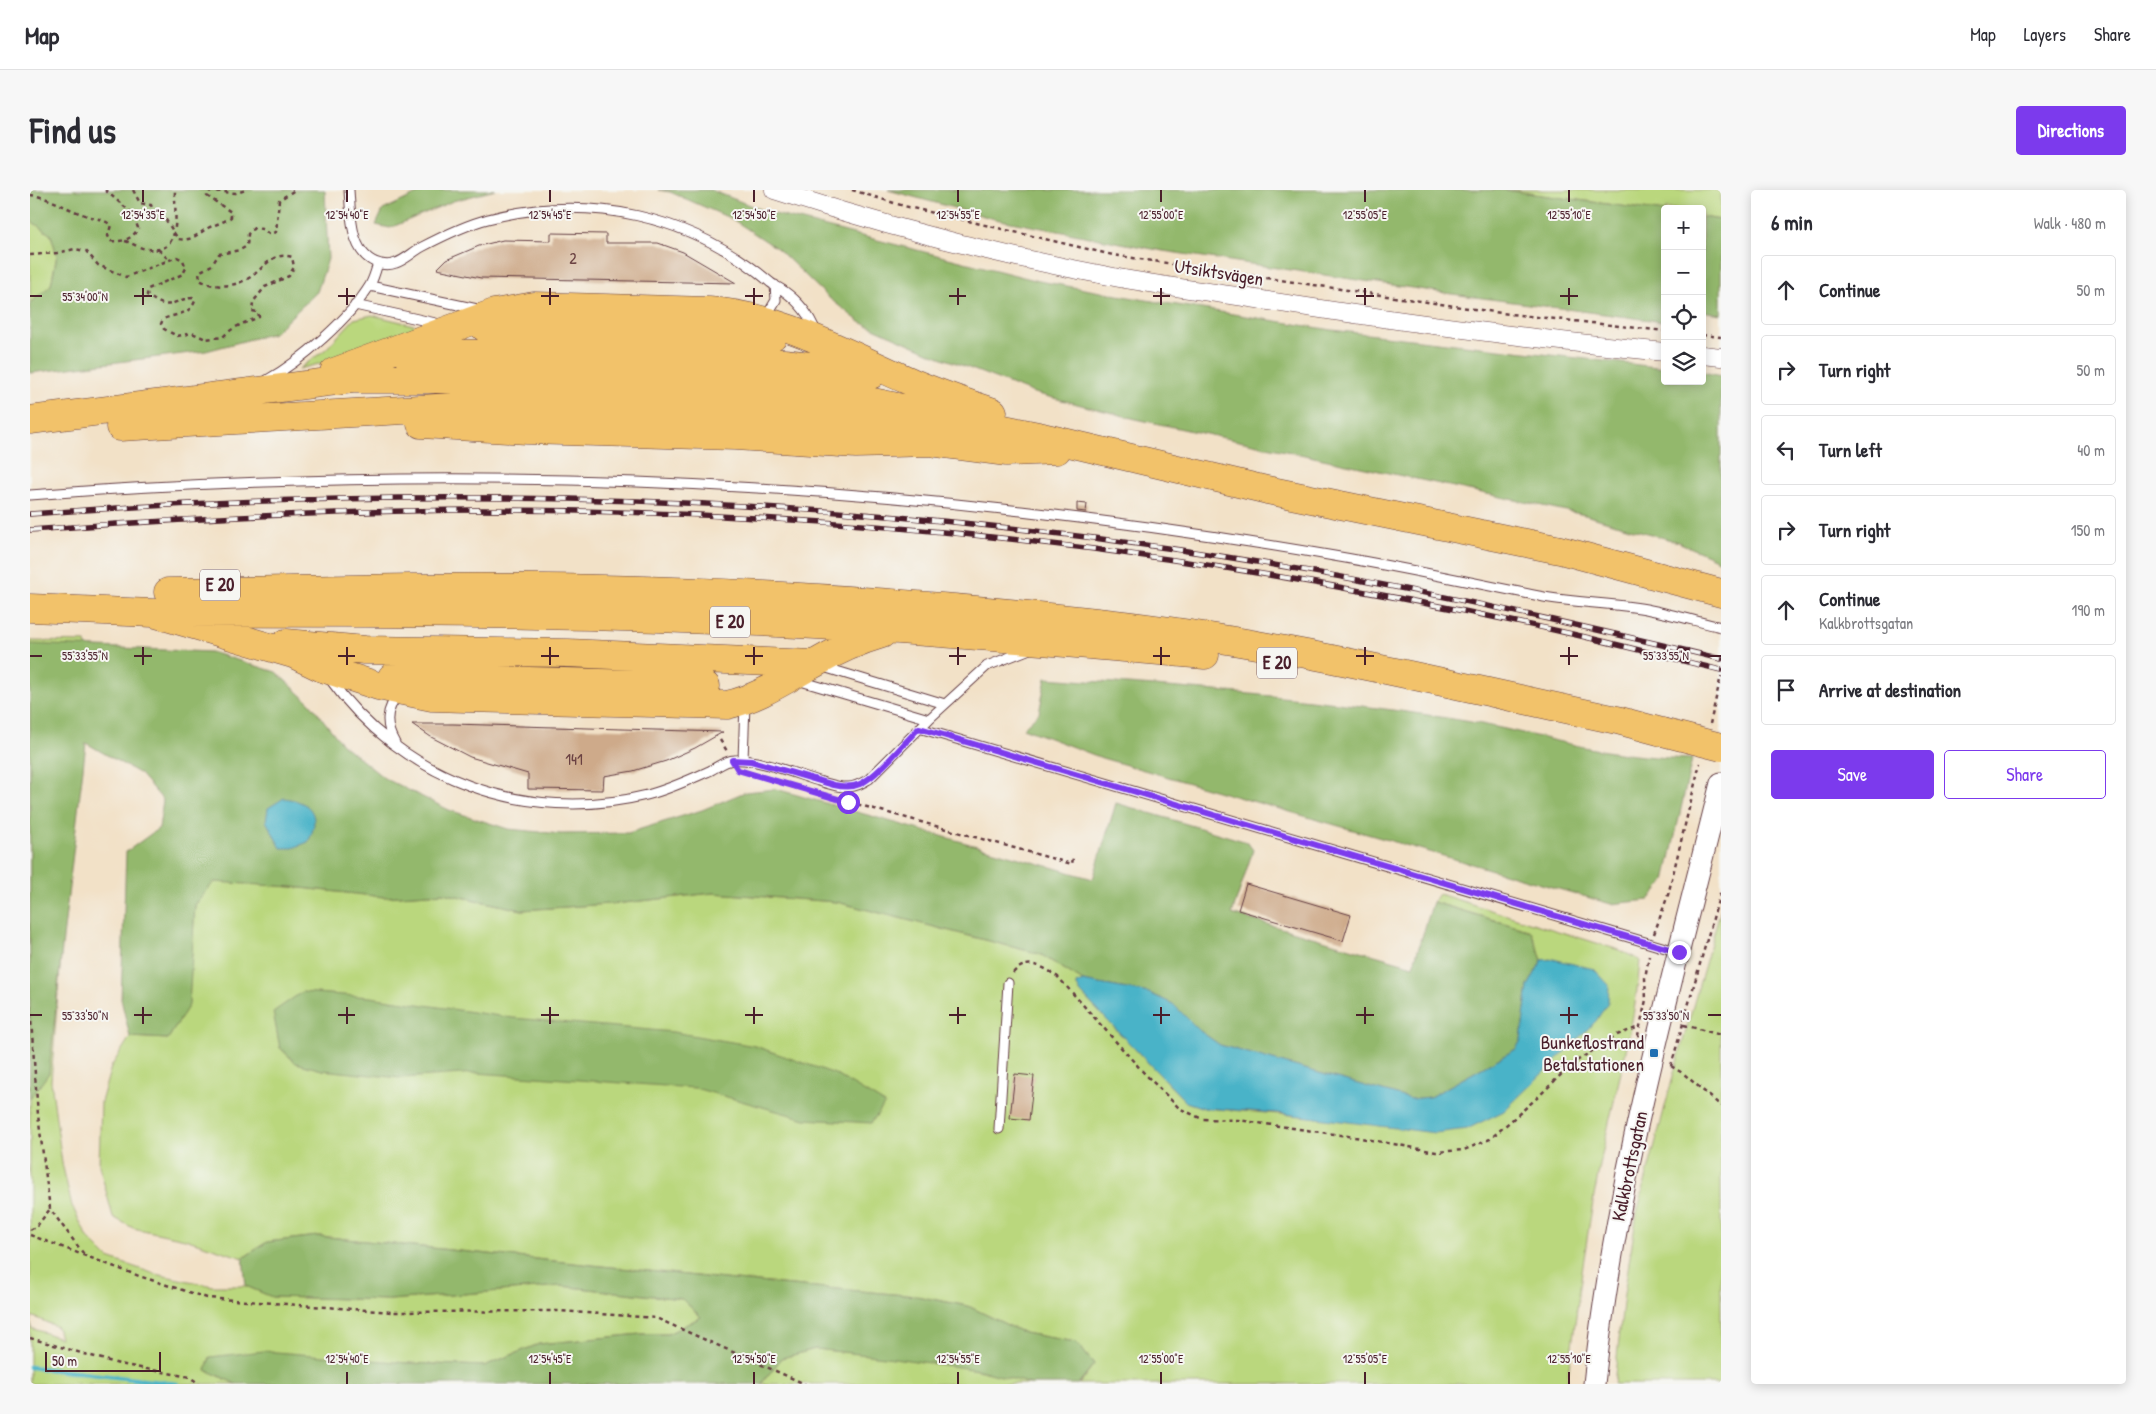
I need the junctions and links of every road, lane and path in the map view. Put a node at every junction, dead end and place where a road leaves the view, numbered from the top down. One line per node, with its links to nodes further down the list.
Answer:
1 (104, 190): 11 (path)
2 (133, 190): 10 (path)
3 (176, 190): 10 (path)
4 (246, 190): 10 (path)
5 (295, 190): 14 (path)
6 (349, 190): 15 (lane)
7 (774, 190): 28 (street, Utsiktsvägen)
8 (852, 190): 22 (path)
9 (30, 195): 11 (path)
10 (175, 233): 12 (path)
11 (125, 241): 12 (path)
12 (159, 250): 14 (path)
13 (30, 255): 14 (path)
14 (168, 259)
15 (378, 263): 16 (lane); 17 (lane)
16 (775, 285): 20 (lane); 27 (lane)
17 (370, 286): 18 (lane); 19 (lane)
18 (355, 305): 21 (lane); 36 (lane)
19 (494, 313): 20 (highway); 21 (highway)
20 (764, 319): 23 (lane); 27 (highway)
21 (458, 326): 23 (highway); 26 (highway)
22 (1661, 331)
23 (740, 333): 27 (highway)
24 (1706, 335): 25 (path)
25 (1721, 337)
26 (420, 340): 29 (highway); 32 (highway)
27 (820, 342): 32 (highway)
28 (1661, 352)
29 (387, 353): 33 (highway); 34 (highway)
30 (1706, 355): 31 (street)
31 (1721, 357)
32 (868, 362): 34 (highway)
33 (352, 366): 35 (highway); 37 (highway)
34 (916, 384): 41 (highway)
35 (295, 386): 36 (highway); 37 (highway)
36 (244, 394): 39 (highway)
37 (933, 414): 38 (highway); 41 (highway)
38 (300, 417): 40 (highway); 41 (highway)
39 (30, 420)
40 (30, 432)
41 (1108, 451): 43 (highway)
42 (30, 495): 48 (lane)
43 (1710, 590)
44 (160, 602): 45 (highway, E 20); 46 (highway, E 20); 47 (highway, E 20); 47 (highway, E 20); 49 (highway, E 20); 50 (highway, E 20); 53 (highway, E 20)
45 (30, 604)
46 (30, 608)
47 (898, 617): 51 (highway, E 20); 52 (highway, E 20); 60 (highway, E 20)
48 (1721, 627)
49 (680, 634): 51 (highway, E 20); 53 (highway, E 20)
50 (233, 636): 53 (highway, E 20); 54 (highway, E 20)
51 (861, 640): 55 (highway, E 20)
52 (1049, 642): 60 (highway, E 20); 61 (lane)
53 (644, 650): 55 (highway, E 20)
54 (293, 654): 56 (highway, E 20); 58 (highway, E 20)
55 (813, 664): 58 (highway, E 20); 61 (lane)
56 (322, 668): 57 (highway, E 20); 66 (lane)
57 (352, 677): 58 (highway, E 20); 59 (highway, E 20)
58 (768, 689): 59 (highway, E 20); 62 (lane); 68 (lane)
59 (402, 692): 66 (lane)
60 (1503, 696): 65 (highway, E 20, bridge)
61 (944, 704): 62 (lane)
62 (928, 719): 63 (lane)
63 (919, 728): 68 (lane); 73 (lane)
64 (720, 740): 67 (path)
65 (1721, 747)
66 (399, 750): 67 (lane)
67 (732, 760): 68 (lane)
68 (743, 760)
69 (1721, 783): 73 (street, Kalkbrottsgatan)
70 (839, 800): 71 (path)
71 (1074, 858)
72 (1721, 890): 76 (path)
73 (1679, 952): 90 (street, Kalkbrottsgatan)
74 (1008, 984): 77 (path); 82 (lane)
75 (30, 1006): 83 (path)
76 (1684, 1025): 78 (path); 79 (path)
77 (1639, 1027)
78 (1721, 1035)
79 (1671, 1066): 80 (path); 81 (path)
80 (1669, 1074)
81 (1721, 1106)
82 (999, 1130)
83 (50, 1209): 84 (path); 86 (path)
84 (30, 1230)
85 (30, 1235): 86 (path)
86 (86, 1257): 89 (path)
87 (30, 1338): 88 (path)
88 (199, 1384)
89 (805, 1384)
90 (1594, 1384)

